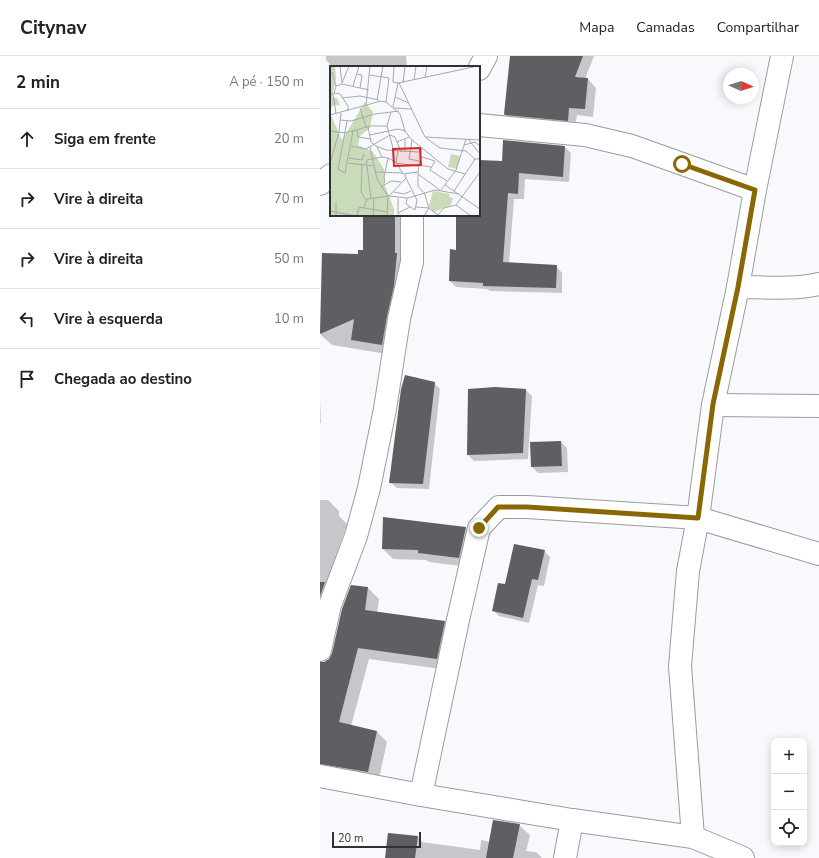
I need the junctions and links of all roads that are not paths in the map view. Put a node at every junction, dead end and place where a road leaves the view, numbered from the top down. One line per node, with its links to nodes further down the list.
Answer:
1 (486, 56): 3 (street)
2 (782, 56): 7 (street)
3 (480, 67)
4 (480, 125): 7 (street)
5 (330, 177): 6 (street)
6 (320, 184)
7 (755, 190): 10 (street)
8 (412, 216): 15 (street)
9 (819, 284): 10 (street)
10 (738, 287): 11 (street)
11 (713, 404): 12 (street); 13 (street)
12 (819, 406)
13 (698, 518): 14 (street); 17 (street); 19 (street)
14 (819, 554)
15 (320, 650)
16 (320, 776): 17 (street)
17 (421, 796): 18 (street)
18 (572, 820): 19 (street); 20 (street)
19 (693, 837): 21 (street)
20 (565, 858)
21 (743, 858)

